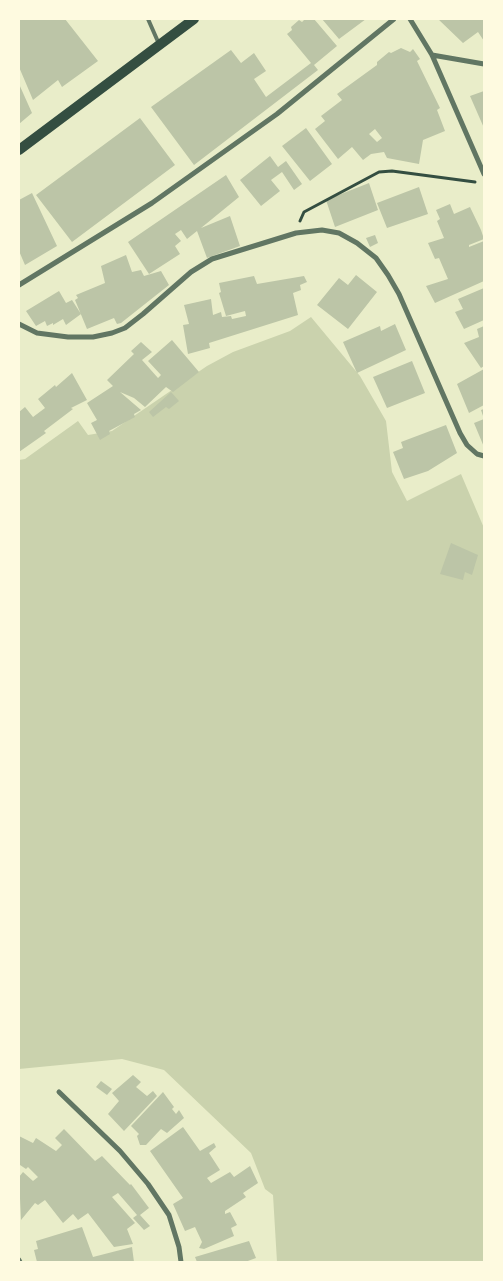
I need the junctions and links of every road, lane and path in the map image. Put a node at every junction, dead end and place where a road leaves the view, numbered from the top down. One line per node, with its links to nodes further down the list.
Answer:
1 (148, 19): 5 (lane)
2 (194, 19): 5 (main road)
3 (394, 19): 12 (street)
4 (410, 19): 6 (street)
5 (160, 46): 8 (main road)
6 (432, 55): 7 (street); 9 (street)
7 (484, 64)
8 (19, 150)
9 (484, 174)
10 (484, 184): 11 (path)
11 (296, 233): 13 (street); 14 (street)
12 (19, 285)
13 (19, 324)
14 (484, 456)
15 (59, 1092): 16 (street)
16 (181, 1262)

